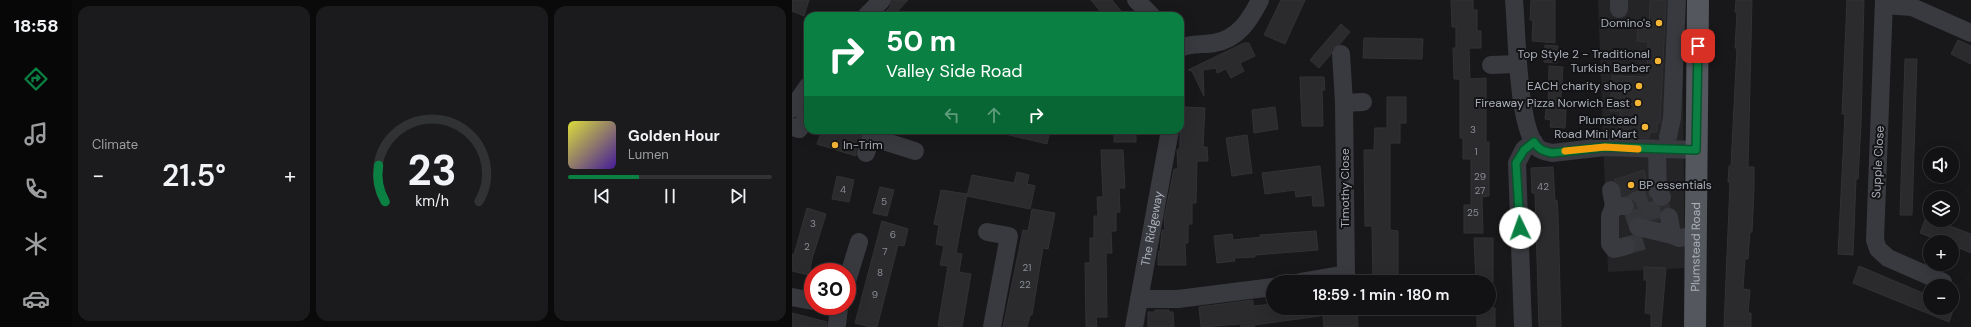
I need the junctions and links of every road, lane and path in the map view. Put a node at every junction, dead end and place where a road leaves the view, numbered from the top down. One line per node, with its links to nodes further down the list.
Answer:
1 (882, 0): 8 (street)
2 (1136, 0): 9 (street)
3 (1260, 0): 11 (street)
4 (1514, 0): 13 (street)
5 (1677, 0): 24 (street)
6 (1698, 0): 25 (main road, Plumstead Road)
7 (1884, 3): 10 (street); 37 (street, Supple Close)
8 (870, 12)
9 (1148, 12)
10 (1971, 33)
11 (1184, 46)
12 (1341, 54): 17 (street, Timothy Close)
13 (1517, 64): 14 (street); 23 (street)
14 (1491, 65)
15 (804, 92): 18 (street)
16 (1363, 102): 17 (street)
17 (1344, 103): 36 (street, Timothy Close)
18 (792, 109)
19 (804, 122): 20 (street)
20 (792, 127)
21 (1169, 134): 41 (street, The Ridgeway)
22 (881, 135): 26 (street); 27 (street)
23 (1534, 142): 24 (street); 46 (street)
24 (1663, 143): 25 (street); 28 (street)
25 (1696, 150): 32 (main road, Plumstead Road)
26 (915, 152)
27 (866, 154)
28 (1654, 197)
29 (1617, 201): 34 (street)
30 (1653, 225): 32 (street)
31 (987, 232): 44 (street)
32 (1695, 236): 47 (main road, Plumstead Road)
33 (859, 242): 35 (street)
34 (1626, 246)
35 (853, 263)
36 (1346, 275)
37 (1936, 279)
38 (1266, 288): 41 (street)
39 (792, 297): 40 (street)
40 (804, 299)
41 (1139, 299): 45 (street, The Ridgeway)
42 (838, 315): 43 (street)
43 (837, 325)
44 (992, 327)
45 (1134, 327)
46 (1523, 327)
47 (1695, 327)

